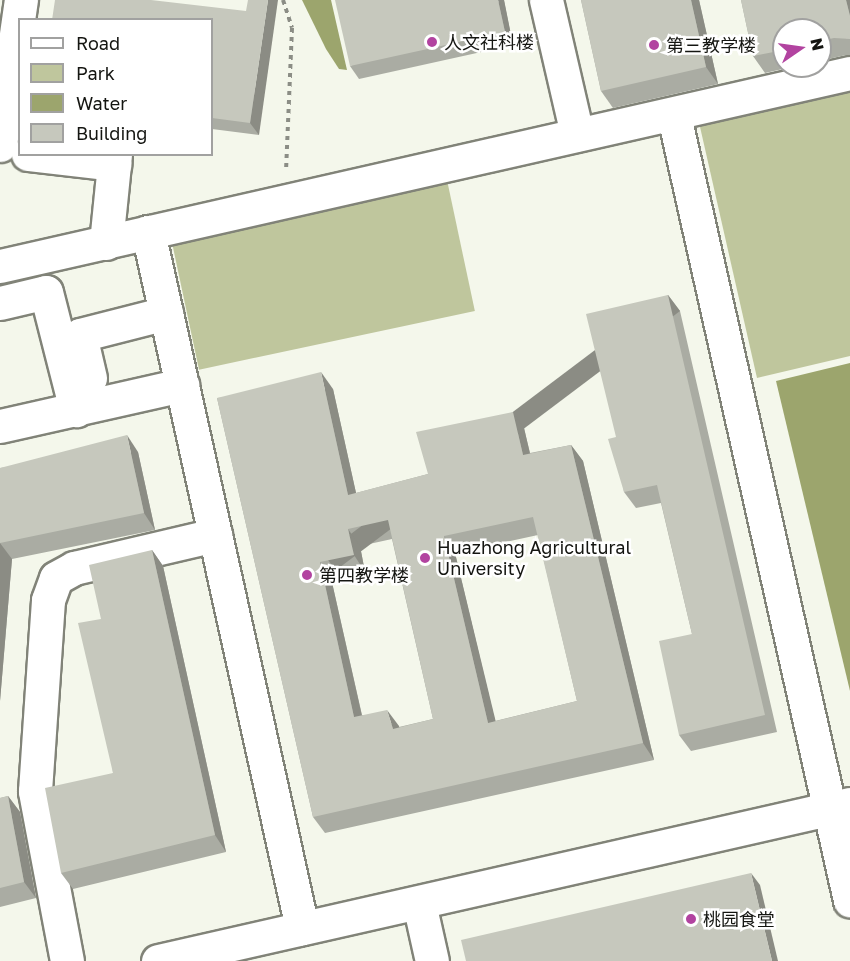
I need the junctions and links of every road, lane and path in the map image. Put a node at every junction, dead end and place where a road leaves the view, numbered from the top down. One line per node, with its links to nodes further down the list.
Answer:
1 (21, 0): 4 (street)
2 (283, 0): 14 (path)
3 (546, 0): 8 (street)
4 (18, 18)
5 (18, 21): 9 (street)
6 (850, 73): 7 (street)
7 (674, 116): 8 (street); 24 (street)
8 (577, 134): 14 (street)
9 (0, 145)
10 (0, 152): 11 (street)
11 (18, 154)
12 (63, 156): 13 (street)
13 (115, 159): 16 (street)
14 (284, 200): 15 (street)
15 (148, 232): 16 (street); 19 (street)
16 (106, 243): 17 (street)
17 (0, 266)
18 (0, 303): 21 (street)
19 (166, 313): 20 (street); 21 (street)
20 (182, 385): 21 (street); 23 (street)
21 (86, 407): 22 (street)
22 (0, 426)
23 (215, 535): 27 (street); 28 (street)
24 (839, 807): 25 (street); 26 (street)
25 (850, 900)
26 (419, 903): 27 (street); 30 (street)
27 (303, 928): 29 (street)
28 (67, 961)
29 (158, 961)
30 (432, 961)

